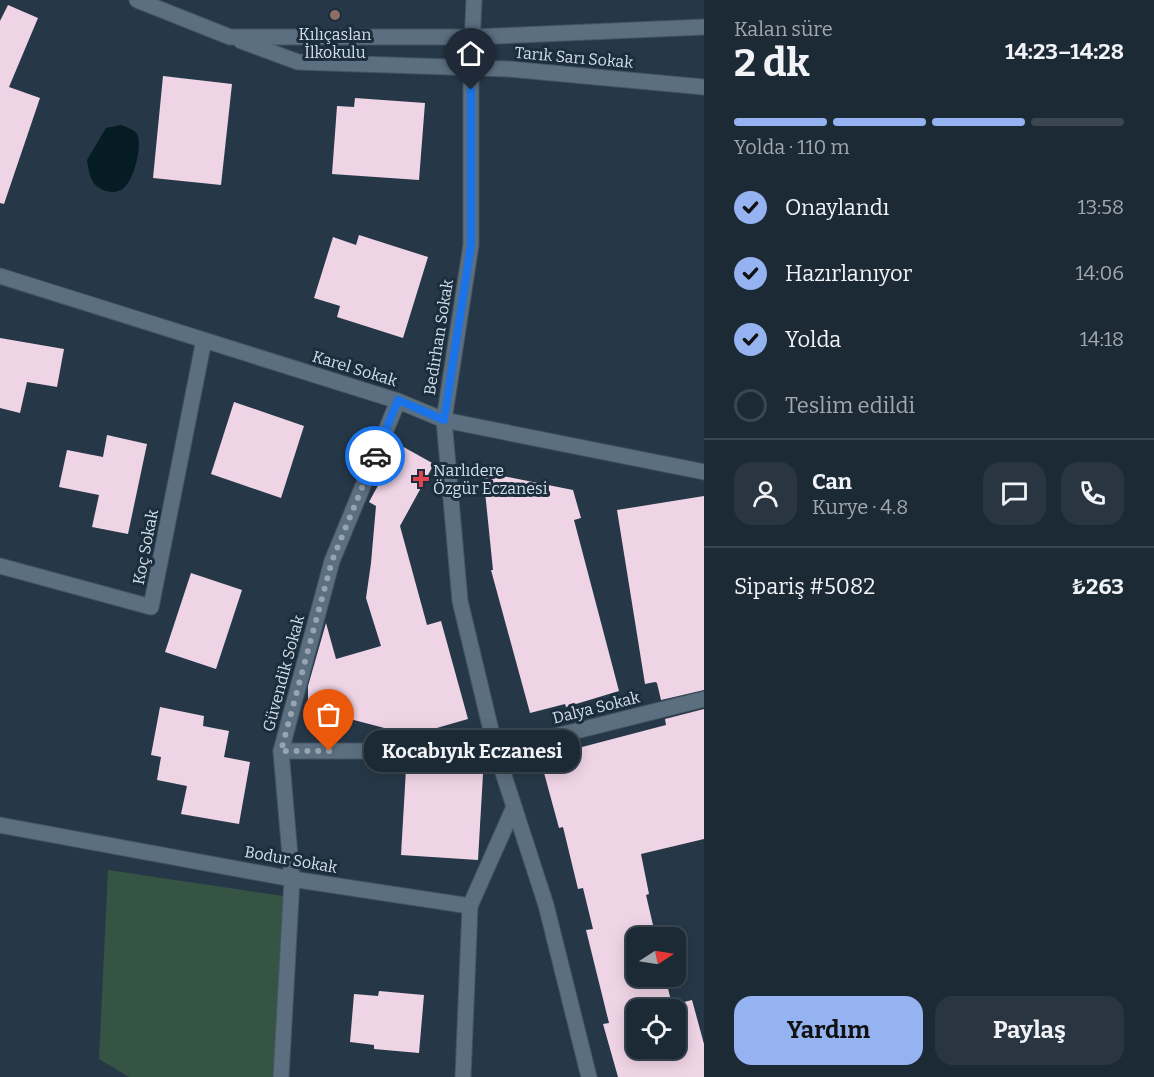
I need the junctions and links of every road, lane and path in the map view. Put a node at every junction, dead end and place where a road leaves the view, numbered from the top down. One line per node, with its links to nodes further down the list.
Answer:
1 (137, 0): 4 (street, Tarık Sarı Sokak)
2 (474, 0): 5 (street)
3 (704, 27): 5 (street, Tarık Sarı Sokak)
4 (230, 37): 5 (street, Tarık Sarı Sokak); 6 (street, Tarık Sarı Sokak)
5 (473, 37): 6 (street, Bedirhan Sokak)
6 (471, 68): 7 (street, Tarık Sarı Sokak); 11 (street, Bedirhan Sokak)
7 (704, 87)
8 (0, 276): 9 (street, Karel Sokak)
9 (204, 340): 10 (street, Karel Sokak); 13 (street, Koç Sokak)
10 (398, 400): 11 (street, Karel Sokak); 15 (street, Güvendik Sokak)
11 (444, 420): 12 (street, Karel Sokak); 16 (street, Bedirhan Sokak)
12 (704, 472)
13 (0, 566)
14 (704, 699): 16 (street, Dalya Sokak)
15 (281, 751): 16 (street, Dalya Sokak); 19 (street, Güvendik Sokak)
16 (496, 751): 17 (street, Bedirhan Sokak)
17 (514, 807): 20 (street); 23 (street, Bedirhan Sokak)
18 (0, 825): 19 (street, Bodur Sokak)
19 (292, 879): 20 (street, Bodur Sokak); 21 (street, Güvendik Sokak)
20 (470, 906): 22 (street)
21 (281, 1077)
22 (462, 1077)
23 (589, 1077)

